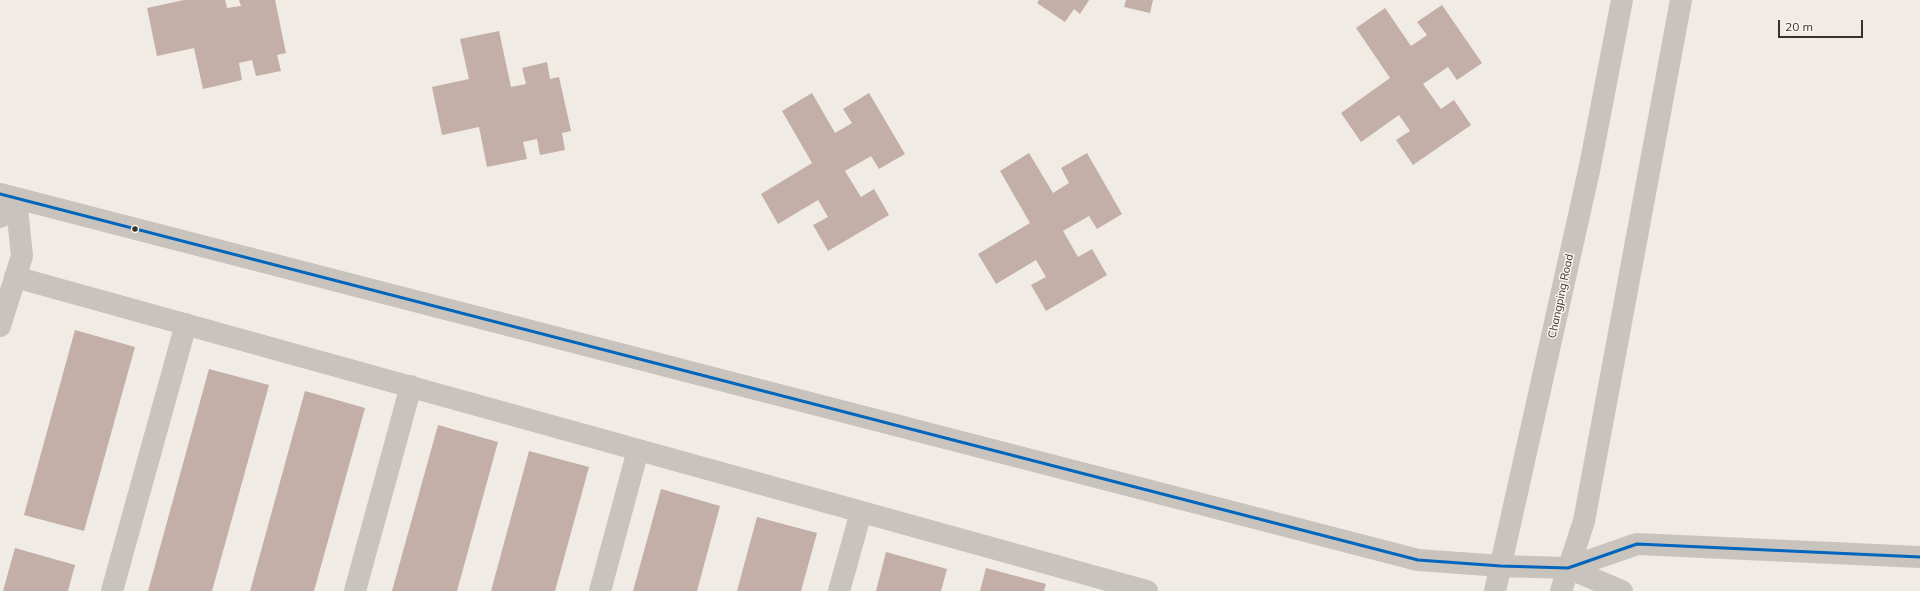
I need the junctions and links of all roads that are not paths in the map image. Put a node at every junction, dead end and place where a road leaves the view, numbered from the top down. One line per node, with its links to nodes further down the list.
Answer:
1 (1622, 0): 12 (street, Changping Road)
2 (1681, 0): 13 (street)
3 (8, 197): 4 (street); 5 (street); 12 (street)
4 (0, 217)
5 (15, 276): 6 (street); 7 (street)
6 (186, 324): 8 (street); 15 (street)
7 (0, 326)
8 (411, 386): 9 (street); 16 (street)
9 (638, 450): 10 (street); 17 (street)
10 (861, 512): 14 (street); 18 (street)
11 (1920, 557): 13 (street)
12 (1502, 566): 13 (street); 20 (street, Changping Road)
13 (1568, 568): 21 (street); 22 (street)
14 (1090, 584): 19 (street)
15 (112, 591)
16 (355, 591)
17 (600, 591)
18 (839, 591)
19 (1147, 591)
20 (1495, 591)
21 (1561, 591)
22 (1622, 591)

